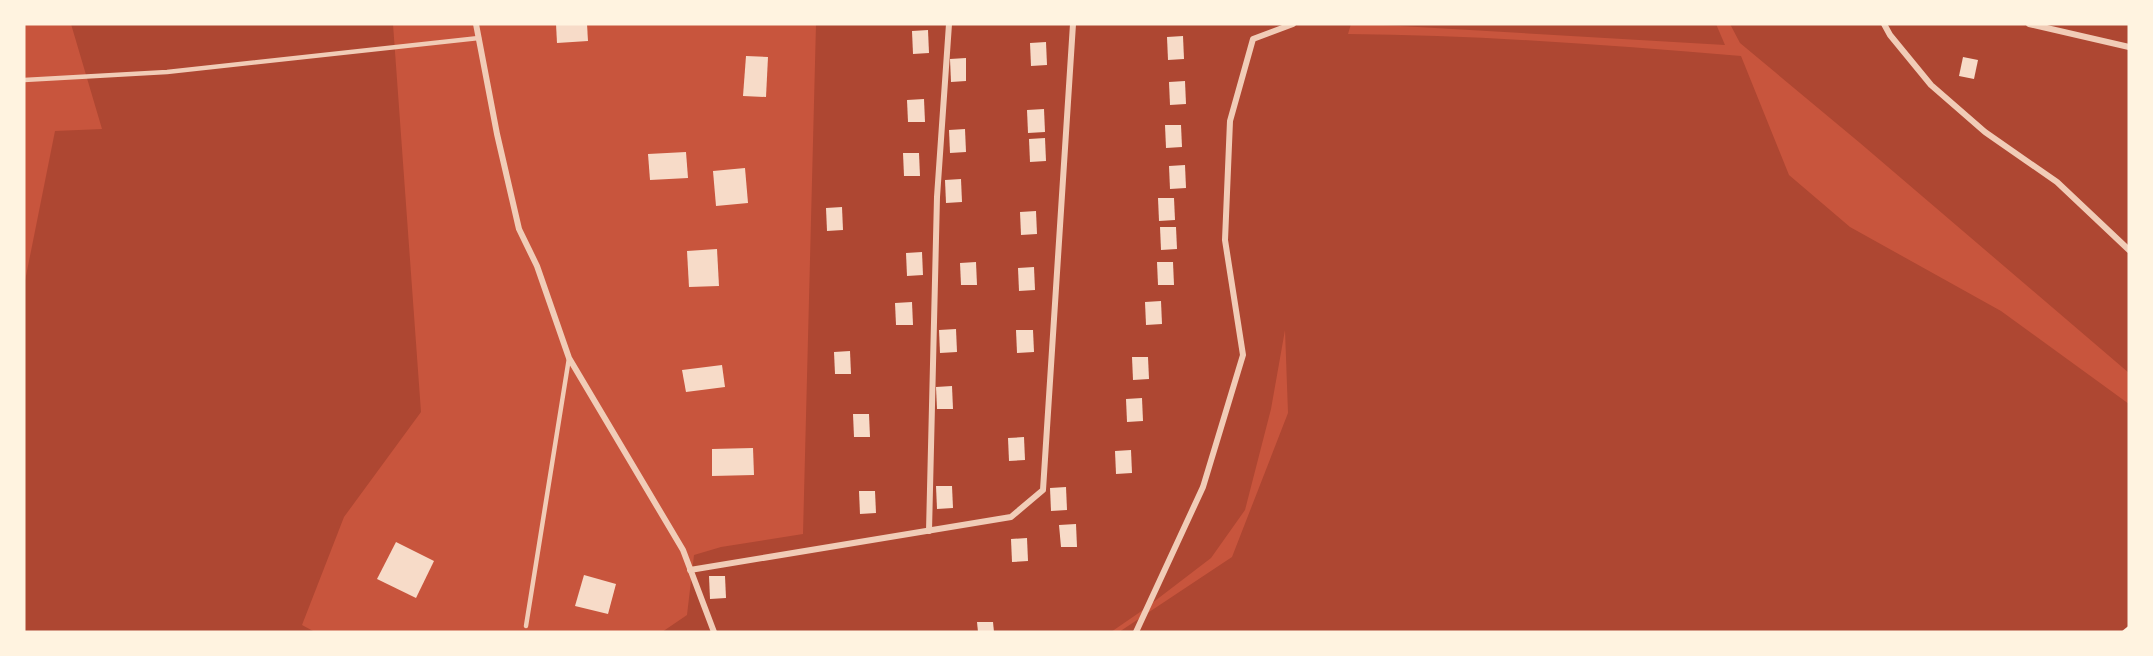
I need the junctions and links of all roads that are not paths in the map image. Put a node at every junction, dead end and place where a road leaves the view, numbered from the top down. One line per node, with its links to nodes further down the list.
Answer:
1 (476, 24): 7 (street)
2 (949, 24): 12 (street)
3 (1073, 24): 12 (street)
4 (1293, 24): 16 (street)
5 (1884, 24): 10 (street)
6 (2029, 24): 8 (street)
7 (479, 38): 9 (lane); 11 (street)
8 (2129, 47)
9 (24, 80)
10 (2129, 250)
11 (569, 358): 13 (street); 14 (lane)
12 (929, 531): 13 (street)
13 (690, 570): 15 (street)
14 (526, 626)
15 (714, 632)
16 (1136, 632)

